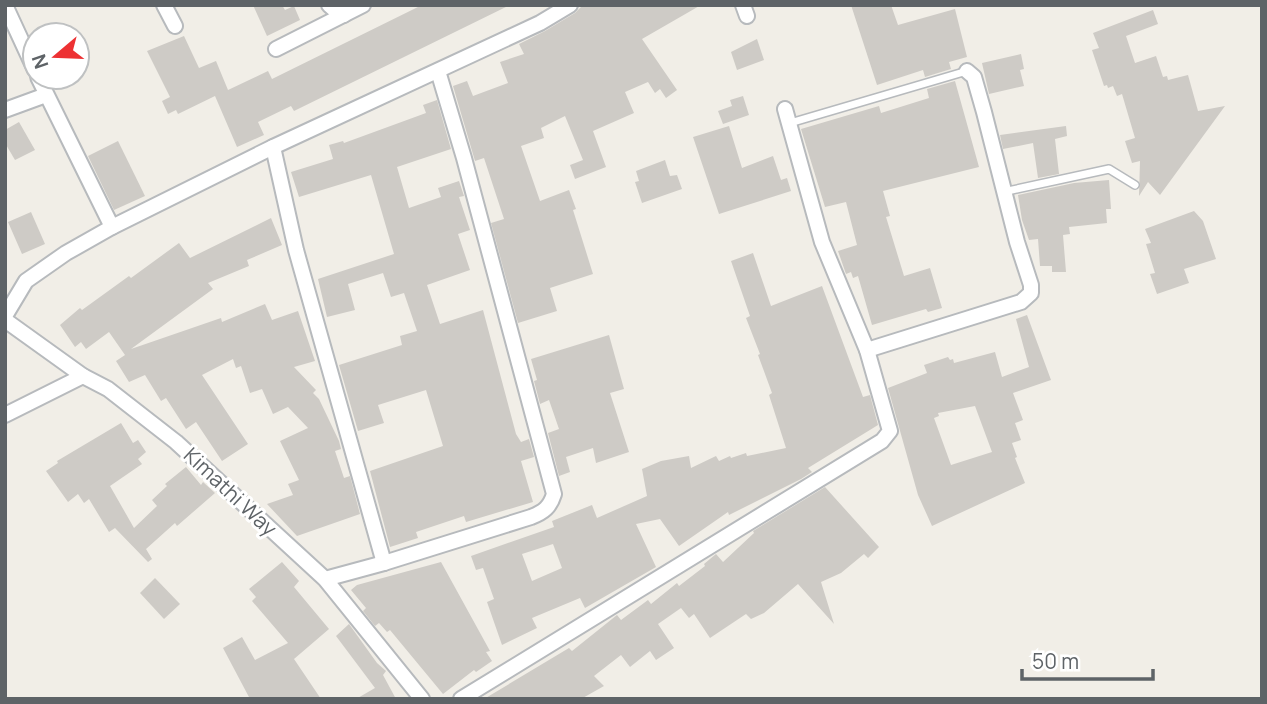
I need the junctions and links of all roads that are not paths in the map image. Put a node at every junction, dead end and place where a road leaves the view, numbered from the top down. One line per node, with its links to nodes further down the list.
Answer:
1 (5, 5): 8 (street)
2 (164, 5): 7 (street)
3 (329, 5): 6 (street)
4 (363, 5): 6 (street)
5 (570, 5): 10 (street)
6 (344, 15): 9 (street)
7 (175, 26)
8 (21, 40)
9 (276, 49)
10 (438, 71): 17 (street); 25 (street)
11 (967, 71): 16 (lane); 19 (street)
12 (44, 91): 13 (street)
13 (46, 95): 15 (street); 20 (street)
14 (785, 109): 16 (street)
15 (5, 110)
16 (790, 123): 22 (street)
17 (273, 147): 20 (street); 25 (street)
18 (1135, 185): 19 (lane)
19 (1003, 192): 22 (street)
20 (112, 227): 21 (street)
21 (5, 318): 23 (street, Kimathi Way)
22 (867, 350): 28 (street)
23 (83, 376): 24 (street); 26 (street, Kimathi Way)
24 (5, 415)
25 (384, 564): 26 (street)
26 (325, 579): 27 (street, Kimathi Way)
27 (422, 699)
28 (461, 699)

